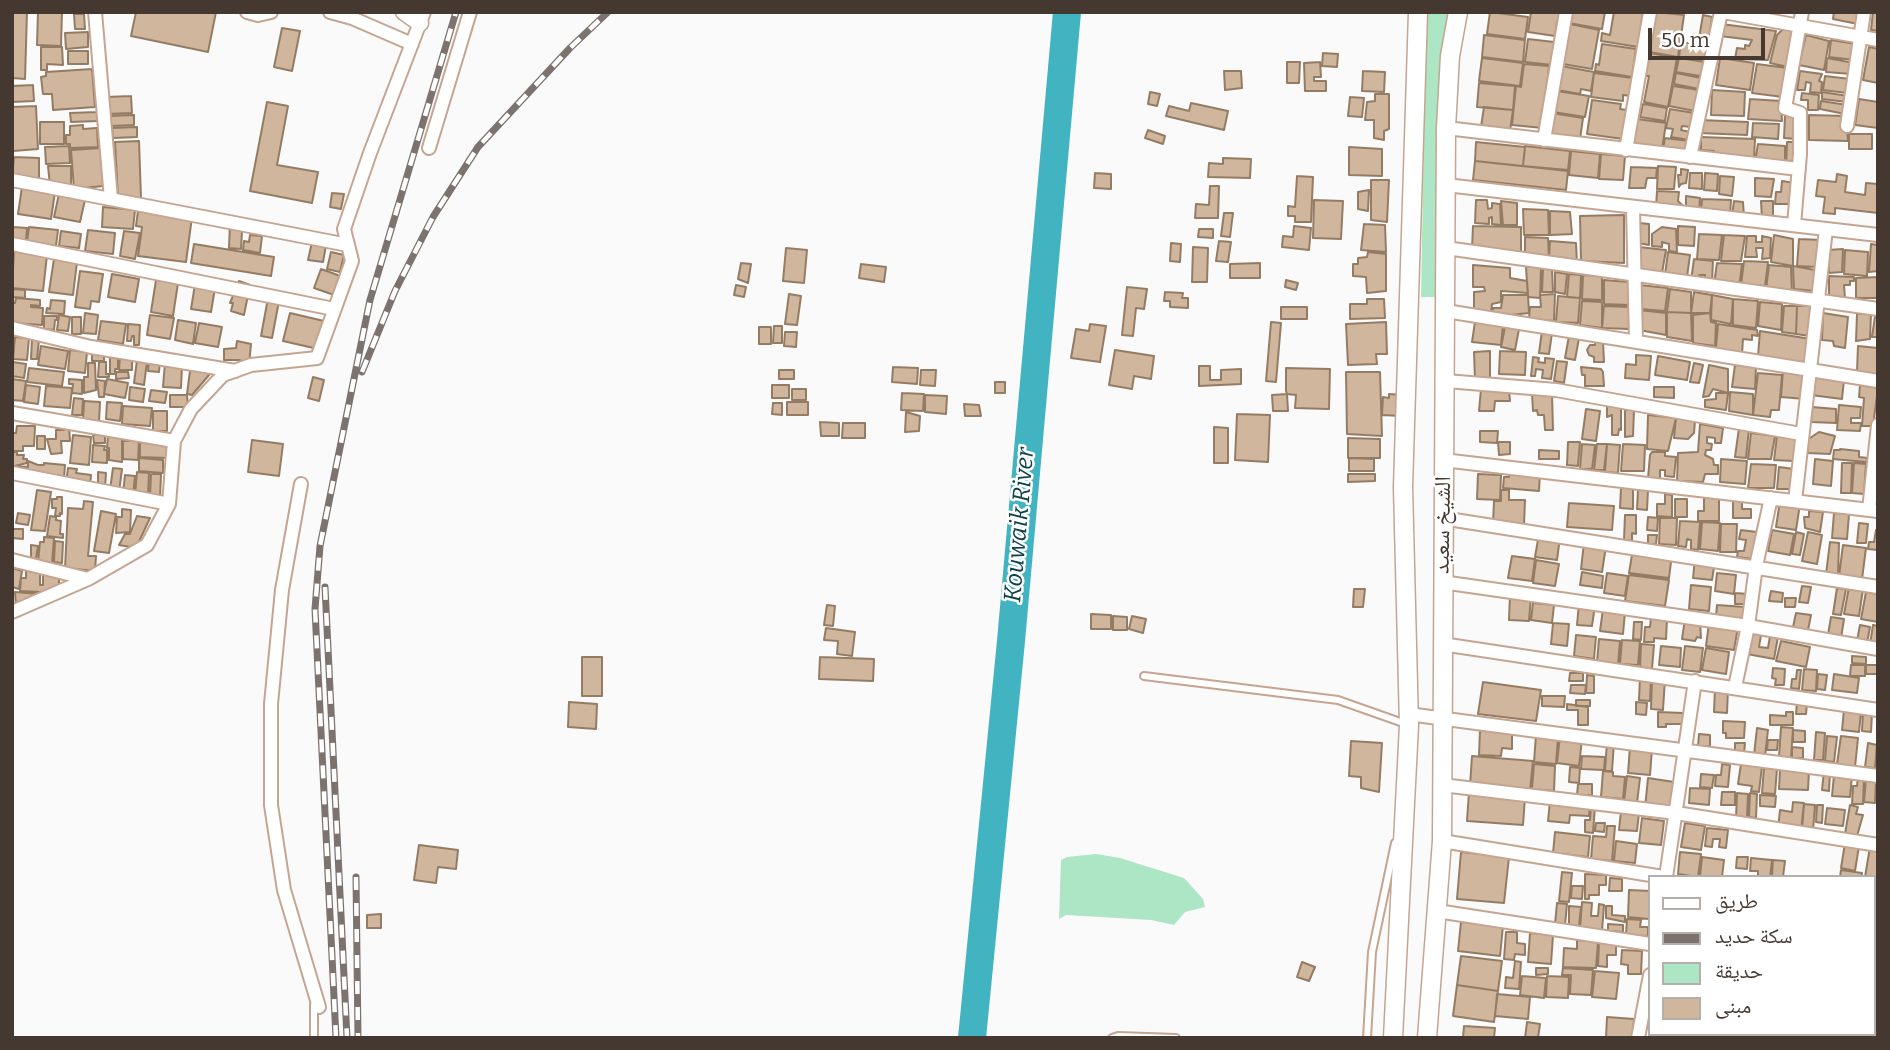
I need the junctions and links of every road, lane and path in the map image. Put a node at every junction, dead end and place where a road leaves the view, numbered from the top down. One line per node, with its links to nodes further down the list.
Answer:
1 (247, 12): 2 (street)
2 (271, 12)
3 (330, 12): 18 (street)
4 (404, 12): 14 (street)
5 (470, 12): 22 (street)
6 (1418, 12): 73 (main road, الشيخ سعيد)
7 (1458, 12): 20 (main road, الشيخ سعيد)
8 (1566, 12): 21 (street)
9 (1650, 12): 23 (street)
10 (1722, 12): 15 (street); 24 (street)
11 (1802, 12): 15 (street)
12 (1864, 12): 16 (street)
13 (92, 13): 28 (street)
14 (422, 18): 18 (street)
15 (1800, 26): 16 (street); 25 (street)
16 (1860, 37): 17 (street); 19 (street)
17 (1878, 40)
18 (412, 44): 34 (street)
19 (1847, 126)
20 (1446, 128): 21 (street); 27 (main road, الشيخ سعيد)
21 (1544, 140): 23 (street)
22 (429, 148)
23 (1626, 150): 24 (street)
24 (1690, 157): 25 (street)
25 (1799, 169): 30 (street)
26 (12, 180): 28 (street)
27 (1446, 186): 29 (street); 35 (main road, الشيخ سعيد)
28 (111, 199): 34 (street)
29 (1633, 207): 30 (street); 36 (street)
30 (1794, 225): 31 (street)
31 (1826, 229): 32 (street); 37 (street)
32 (1878, 235)
33 (12, 244): 38 (street)
34 (348, 244): 38 (street)
35 (1446, 248): 36 (street); 40 (main road, الشيخ سعيد)
36 (1636, 276): 37 (street); 42 (street)
37 (1818, 302): 39 (street); 43 (street)
38 (334, 309): 44 (street)
39 (1878, 309)
40 (1446, 311): 42 (street); 45 (main road, الشيخ سعيد)
41 (12, 328): 44 (street)
42 (1636, 342): 43 (street)
43 (1809, 369): 46 (street); 49 (street)
44 (235, 371): 50 (street)
45 (1446, 381): 49 (street); 51 (main road, الشيخ سعيد)
46 (1878, 381)
47 (12, 414): 50 (street)
48 (1878, 425): 57 (street)
49 (1801, 434): 55 (street)
50 (174, 441): 56 (street)
51 (1444, 460): 54 (street); 58 (main road, الشيخ سعيد)
52 (12, 473): 56 (street)
53 (301, 484): 86 (street)
54 (1771, 498): 55 (street); 60 (street)
55 (1795, 501): 57 (street)
56 (169, 504): 61 (street)
57 (1873, 510)
58 (1442, 518): 60 (street); 62 (main road, الشيخ سعيد)
59 (12, 560): 61 (street)
60 (1756, 566): 63 (street); 65 (street)
61 (88, 579): 64 (street)
62 (1442, 582): 65 (street); 66 (main road, الشيخ سعيد)
63 (1878, 587)
64 (12, 612)
65 (1748, 626): 67 (street); 70 (street)
66 (1442, 644): 69 (street); 72 (main road, الشيخ سعيد)
67 (1878, 649)
68 (1144, 676): 73 (lane)
69 (1695, 681): 70 (street); 74 (street)
70 (1735, 687): 71 (street)
71 (1878, 710)
72 (1443, 718): 73 (street); 74 (street); 76 (main road, الشيخ سعيد)
73 (1408, 720): 77 (main road, الشيخ سعيد)
74 (1685, 749): 75 (street); 78 (street)
75 (1878, 776)
76 (1442, 785): 78 (street); 79 (main road, الشيخ سعيد)
77 (1406, 792): 91 (lane); 92 (main road, الشيخ سعيد)
78 (1676, 813): 80 (street); 82 (street)
79 (1442, 841): 81 (street); 83 (main road, الشيخ سعيد)
80 (1878, 845)
81 (1652, 875)
82 (1664, 875)
83 (1437, 911): 84 (street); 93 (main road, الشيخ سعيد)
84 (1648, 944)
85 (1648, 986): 94 (street)
86 (314, 990): 87 (street); 88 (lane)
87 (319, 1007)
88 (314, 1038)
89 (1112, 1038): 90 (lane)
90 (1176, 1038)
91 (1367, 1038)
92 (1393, 1038)
93 (1427, 1038)
94 (1638, 1038)

